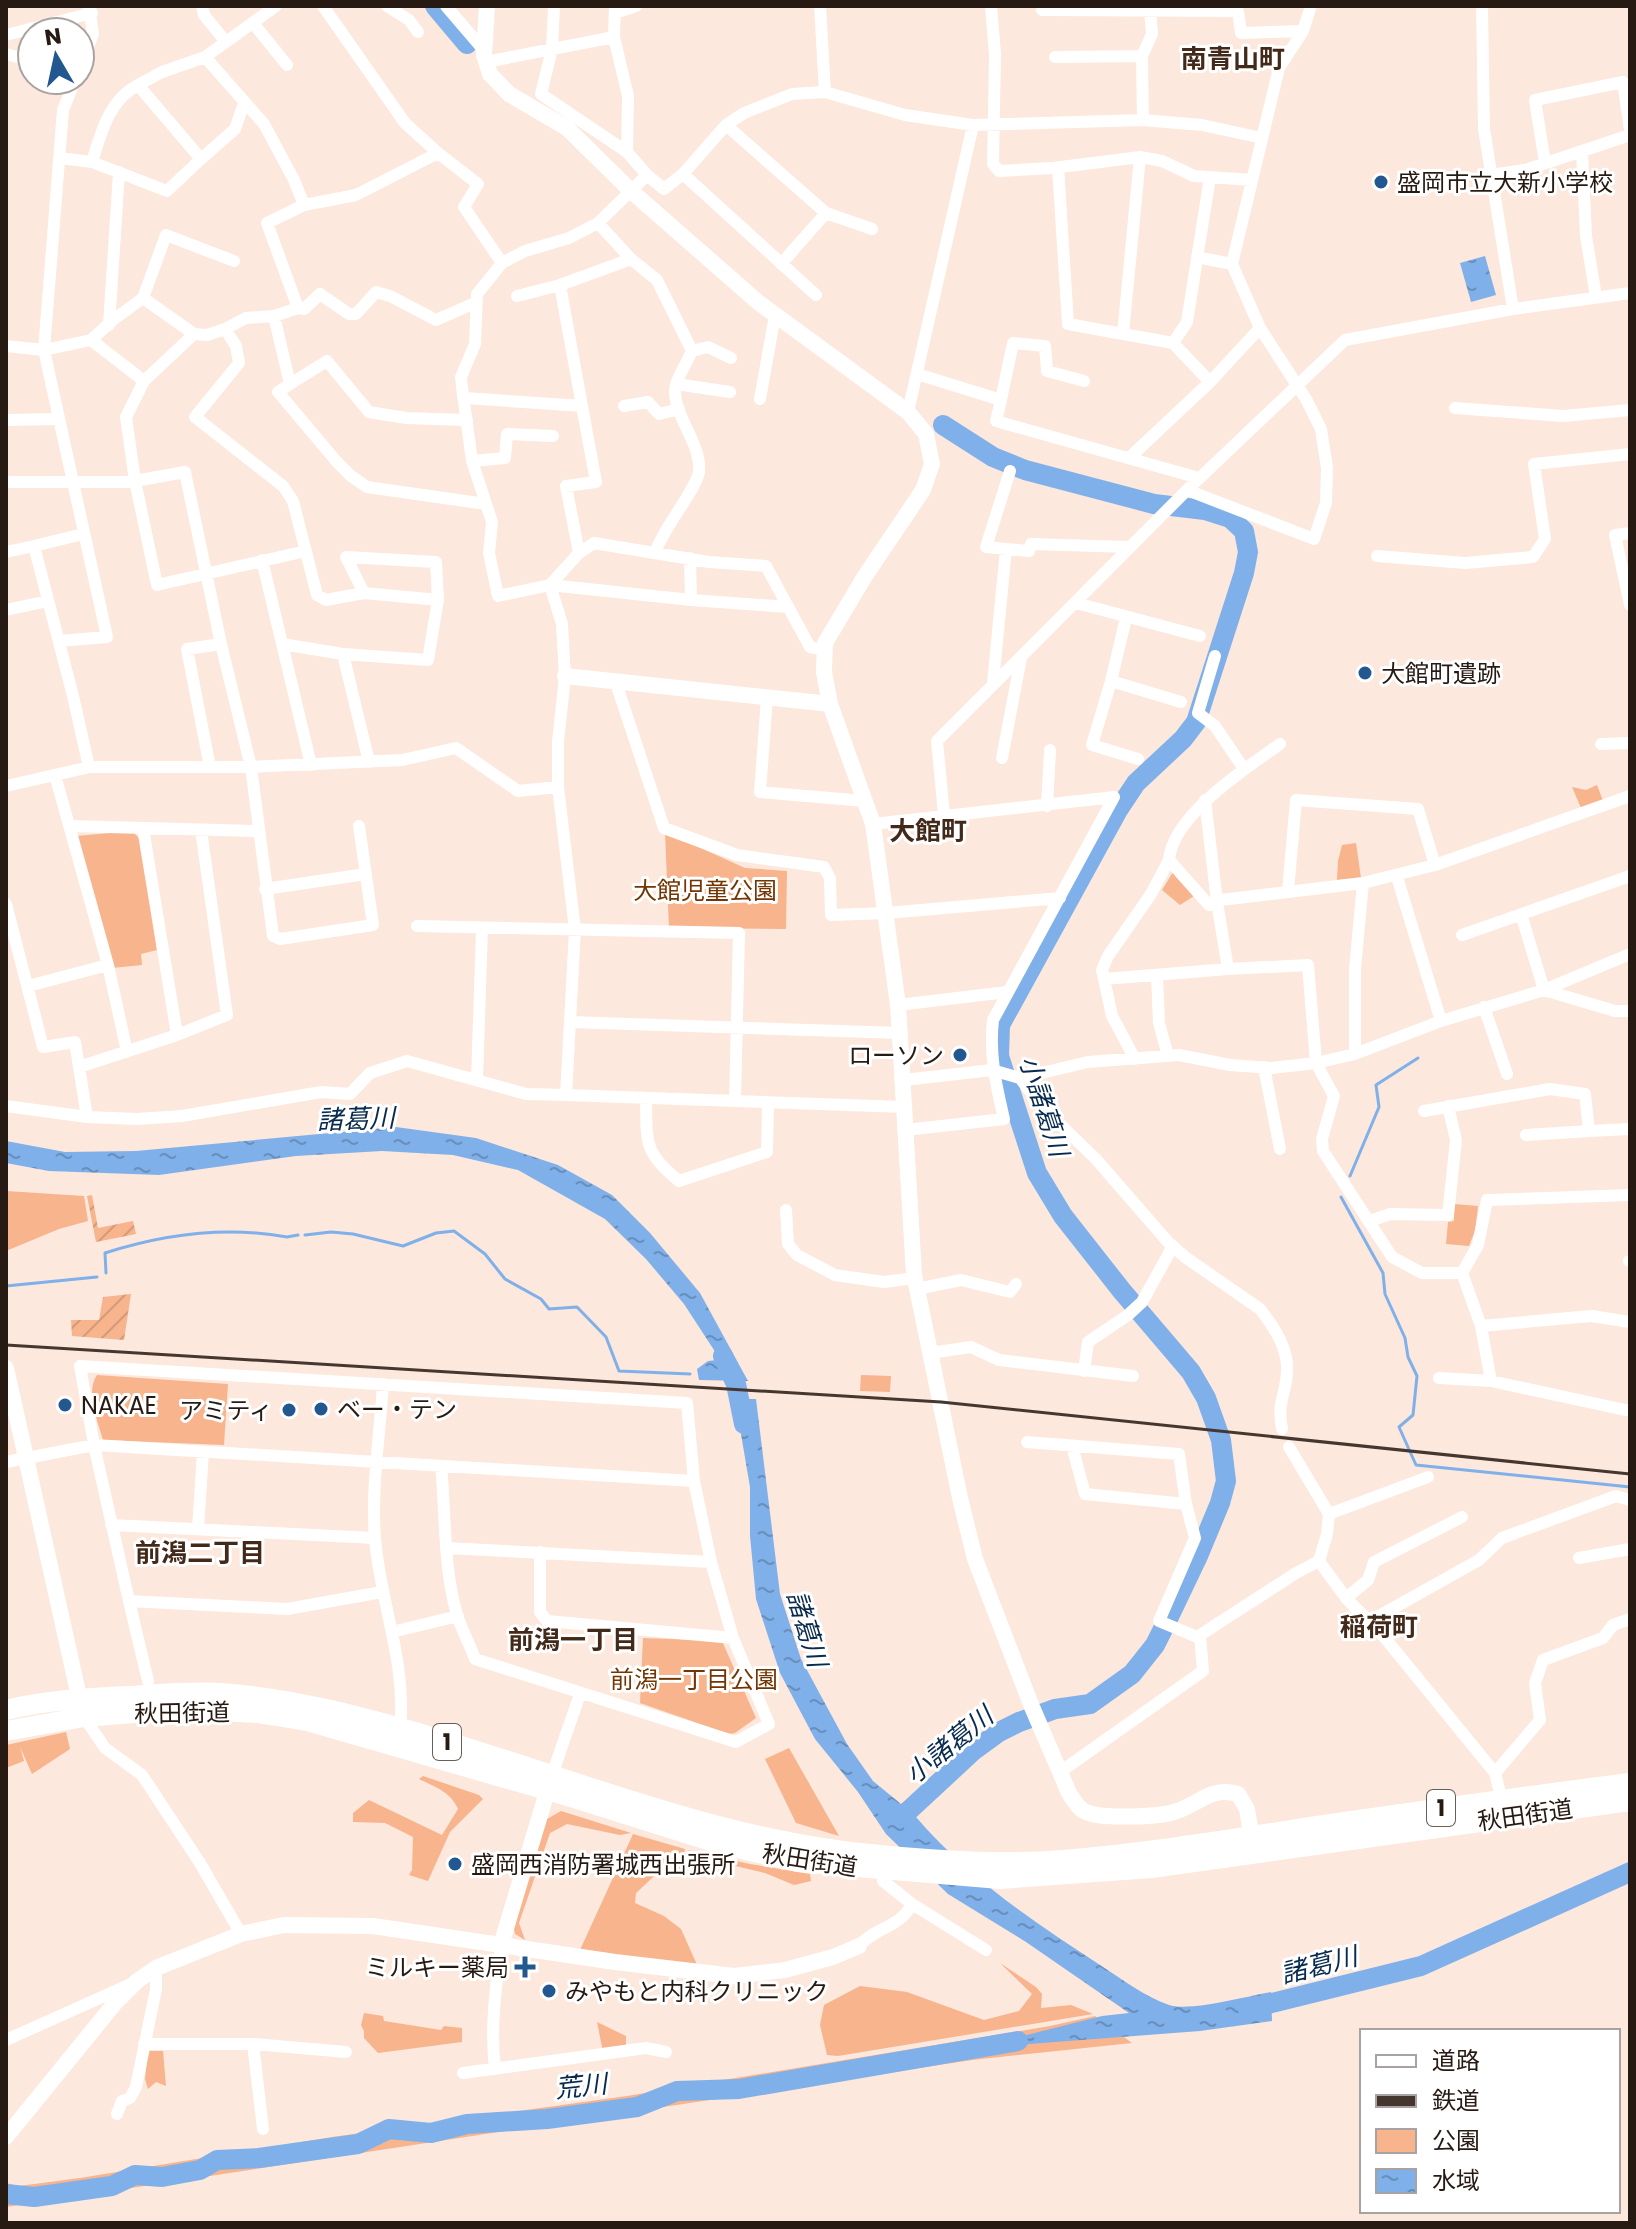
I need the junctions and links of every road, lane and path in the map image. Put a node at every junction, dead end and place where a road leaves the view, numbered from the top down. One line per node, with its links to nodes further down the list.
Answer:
1 (202, 6): 22 (street)
2 (276, 6): 17 (street)
3 (323, 6): 41 (street)
4 (387, 6): 19 (street)
5 (446, 6): 24 (street)
6 (487, 6): 24 (street)
7 (554, 6): 23 (street)
8 (636, 6): 14 (street)
9 (820, 6): 30 (street)
10 (991, 6): 36 (street)
11 (1311, 6): 18 (street)
12 (1482, 6): 51 (street)
13 (90, 10): 20 (street)
14 (615, 10): 21 (street)
15 (1042, 10): 16 (street)
16 (1150, 11): 18 (street); 25 (street)
17 (253, 23): 22 (street); 28 (street)
18 (1303, 31): 38 (street)
19 (418, 32)
20 (6, 35)
21 (614, 37): 23 (street); 40 (street)
22 (226, 42): 26 (street)
23 (552, 49): 24 (street); 40 (street)
24 (484, 55): 54 (street)
25 (1142, 56): 27 (street); 33 (street)
26 (205, 57): 29 (street); 32 (street)
27 (1055, 57)
28 (287, 65)
29 (138, 85): 44 (street); 45 (street)
30 (825, 92): 34 (street); 35 (street)
31 (69, 96): 43 (street)
32 (244, 103): 44 (street); 55 (street)
33 (1143, 120): 36 (street); 38 (street)
34 (726, 125): 49 (street); 56 (street)
35 (973, 125): 36 (street); 87 (street)
36 (993, 126): 47 (street)
37 (1630, 132): 39 (street); 46 (street)
38 (1262, 138): 53 (street)
39 (1582, 151): 46 (street); 69 (street)
40 (627, 152): 50 (street)
41 (438, 153): 55 (street); 62 (street)
42 (1140, 157): 47 (street); 52 (street); 80 (street)
43 (60, 158): 45 (street); 84 (street)
44 (201, 159): 48 (street)
45 (92, 162): 48 (street)
46 (1545, 163): 51 (street)
47 (1058, 167): 80 (street)
48 (119, 172): 76 (street)
49 (683, 174): 50 (street); 63 (street)
50 (647, 175): 54 (street)
51 (1490, 175): 73 (street)
52 (1210, 177): 53 (street); 59 (street)
53 (1252, 180): 64 (street)
54 (630, 190): 57 (street); 74 (street)
55 (304, 205): 72 (street)
56 (826, 213): 58 (street); 63 (street)
57 (598, 223): 60 (street); 62 (street)
58 (872, 229)
59 (1197, 257): 64 (street); 82 (street)
60 (631, 259): 65 (street); 85 (street)
61 (234, 261): 70 (street)
62 (502, 263): 71 (street)
63 (781, 264): 67 (street)
64 (1232, 264): 77 (street)
65 (560, 285): 68 (street); 98 (street)
66 (1630, 293): 69 (street)
67 (816, 295)
68 (517, 296)
69 (1596, 297): 73 (street)
70 (143, 298): 76 (street); 79 (street)
71 (475, 303): 72 (street); 95 (street)
72 (298, 308): 75 (street)
73 (1513, 309): 93 (street)
74 (775, 315): 96 (street); 103 (street)
75 (274, 316): 78 (street); 91 (street)
76 (109, 325): 81 (street)
77 (1260, 328): 90 (street); 93 (street)
78 (225, 329): 79 (street); 123 (street)
79 (194, 334): 88 (street)
80 (1123, 334): 82 (street)
81 (91, 340): 84 (street); 88 (street)
82 (1173, 343): 90 (street)
83 (6, 346): 84 (street)
84 (44, 350): 104 (street)
85 (692, 351): 86 (street); 92 (street)
86 (731, 358)
87 (917, 374): 97 (street); 103 (street)
88 (144, 381): 114 (street)
89 (1084, 381): 97 (street)
90 (1210, 382): 109 (street)
91 (290, 384): 106 (street); 117 (street)
92 (676, 384): 94 (street); 101 (street)
93 (1295, 385): 112 (street); 116 (street)
94 (730, 392)
95 (465, 398): 98 (street); 106 (street)
96 (760, 399)
97 (1001, 400): 109 (street)
98 (582, 406): 125 (street)
99 (624, 406): 101 (street)
100 (1455, 408): 102 (street)
101 (679, 409): 126 (street)
102 (1630, 410)
103 (908, 412): 145 (street)
104 (58, 419): 105 (street); 113 (street)
105 (6, 420)
106 (467, 420): 110 (street)
107 (553, 436): 110 (street)
108 (1630, 454): 127 (street)
109 (1129, 458): 112 (street)
110 (472, 461): 117 (street)
111 (1010, 471): 122 (street)
112 (1199, 478): 116 (street)
113 (71, 480): 114 (street); 115 (street); 119 (street)
114 (135, 481): 130 (street); 130 (street)
115 (6, 482)
116 (1187, 490): 121 (street)
117 (486, 504): 131 (street)
118 (1630, 533): 137 (street)
119 (83, 534): 120 (street); 142 (street)
120 (34, 546): 124 (street); 135 (street)
121 (1129, 547): 122 (street); 136 (street)
122 (1006, 549): 152 (street)
123 (306, 551): 129 (street); 132 (street)
124 (6, 552)
125 (579, 553): 126 (street); 131 (street)
126 (655, 553): 128 (street)
127 (1377, 556)
128 (690, 558): 134 (street); 138 (street)
129 (262, 560): 130 (street); 144 (street)
130 (206, 574): 143 (street)
131 (550, 585): 134 (street); 149 (street)
132 (364, 593): 133 (street); 133 (street)
133 (438, 600): 146 (street)
134 (691, 600): 138 (street)
135 (48, 601): 139 (street); 142 (street)
136 (1076, 603): 140 (street); 148 (street)
137 (1630, 605)
138 (788, 607): 145 (street)
139 (6, 610)
140 (1126, 618): 141 (street); 150 (street)
141 (1200, 636)
142 (59, 641): 164 (street)
143 (221, 644): 165 (street); 166 (street)
144 (282, 644): 146 (street); 163 (street)
145 (823, 650): 155 (street)
146 (343, 654): 162 (street)
147 (1215, 656): 167 (street)
148 (1021, 658): 152 (street); 160 (street)
149 (565, 676): 151 (street); 170 (street)
150 (1111, 681): 154 (street); 161 (street)
151 (616, 683): 153 (street); 193 (street)
152 (993, 683): 175 (street)
153 (767, 698): 155 (street); 173 (street)
154 (1181, 702)
155 (830, 704): 173 (street)
156 (1630, 743): 158 (street)
157 (1280, 744): 167 (street)
158 (1601, 744)
159 (1050, 750): 174 (street)
160 (1002, 758)
161 (1138, 759)
162 (369, 762): 163 (street); 170 (street)
163 (311, 765): 166 (street)
164 (89, 767): 165 (street); 168 (street)
165 (210, 767): 166 (street)
166 (251, 767): 181 (street)
167 (1244, 769): 172 (street)
168 (55, 775): 169 (street); 177 (street)
169 (6, 786)
170 (558, 787): 197 (street)
171 (1630, 796): 183 (street)
172 (1205, 800): 182 (street); 191 (street)
173 (865, 801): 176 (street)
174 (1047, 806): 175 (street); 190 (street)
175 (944, 814): 176 (street)
176 (873, 824): 193 (street)
177 (70, 826): 179 (street); 201 (street)
178 (359, 826): 184 (street)
179 (143, 828): 180 (street); 215 (street)
180 (201, 830): 181 (street); 215 (street)
181 (259, 831): 188 (street)
182 (1169, 860): 191 (street); 204 (street)
183 (1435, 865): 186 (street); 189 (street)
184 (366, 874): 188 (street); 188 (street)
185 (1630, 876): 194 (street)
186 (1397, 877): 187 (street); 211 (street)
187 (1363, 883): 189 (street); 217 (street)
188 (265, 889)
189 (1288, 891): 191 (street)
190 (1060, 898): 193 (street); 207 (street)
191 (1217, 902): 202 (street)
192 (6, 904): 199 (street)
193 (887, 913): 208 (street)
194 (1521, 914): 198 (street); 206 (street)
195 (417, 926): 196 (street)
196 (482, 928): 197 (street); 226 (street)
197 (575, 930): 212 (street); 213 (street)
198 (1462, 935)
199 (11, 942): 205 (street)
200 (1630, 954): 206 (street)
201 (108, 965): 205 (street); 216 (street)
202 (1228, 969): 203 (street); 220 (street)
203 (1157, 975): 204 (street); 218 (street)
204 (1104, 979): 219 (street)
205 (28, 986): 221 (street)
206 (1544, 990): 209 (street); 210 (street)
207 (1007, 992): 208 (street); 223 (street)
208 (898, 1005): 214 (street)
209 (1484, 1007): 211 (street); 224 (street)
210 (1630, 1011)
211 (1441, 1021): 217 (street)
212 (570, 1022): 213 (street); 228 (street)
213 (736, 1027): 214 (street); 230 (street)
214 (900, 1033): 227 (street)
215 (177, 1035): 216 (street)
216 (127, 1052): 221 (street)
217 (1355, 1054): 220 (street)
218 (1168, 1056): 219 (street); 222 (street)
219 (1135, 1059): 225 (street)
220 (1316, 1063): 222 (street); 244 (street)
221 (79, 1067): 236 (street)
222 (1264, 1067): 241 (street)
223 (993, 1070): 225 (street); 227 (street); 238 (street)
224 (1507, 1074)
225 (1020, 1078): 245 (street)
226 (477, 1080): 228 (street); 236 (street)
227 (904, 1080): 234 (street)
228 (566, 1095): 229 (street)
229 (646, 1099): 230 (street); 231 (street)
230 (735, 1100): 231 (street)
231 (768, 1102): 234 (street)
232 (6, 1106): 236 (street)
233 (1448, 1106): 235 (street); 239 (street); 244 (street)
234 (904, 1107): 238 (street)
235 (1424, 1111)
236 (87, 1117)
237 (1630, 1129): 239 (street)
238 (905, 1130): 247 (street)
239 (1589, 1131): 240 (street)
240 (1526, 1135)
241 (1280, 1149)
242 (1630, 1195): 246 (street)
243 (786, 1210): 247 (street)
244 (1370, 1221): 246 (street)
245 (1173, 1246): 253 (street); 259 (street)
246 (1462, 1273): 250 (street)
247 (916, 1283): 248 (street); 251 (street)
248 (1016, 1284)
249 (1630, 1322): 250 (street)
250 (1481, 1326): 256 (street)
251 (930, 1353): 253 (street); 299 (street)
252 (6, 1368): 265 (street)
253 (1084, 1371): 254 (street)
254 (1133, 1376)
255 (1439, 1378): 256 (street)
256 (1491, 1381): 258 (street)
257 (383, 1384): 261 (street); 267 (street); 270 (street)
258 (1630, 1411)
259 (1282, 1429)
260 (1027, 1442): 262 (street)
261 (94, 1445): 264 (street); 265 (street); 275 (street)
262 (1072, 1446): 272 (street); 272 (street)
263 (1289, 1447): 273 (street)
264 (203, 1452): 267 (street); 276 (street)
265 (25, 1458): 266 (street); 295 (street)
266 (6, 1462)
267 (378, 1463): 268 (street); 277 (street)
268 (441, 1466): 270 (street); 278 (street)
269 (1428, 1477): 273 (street)
270 (694, 1481): 283 (street)
271 (1630, 1500): 289 (street)
272 (1186, 1504): 291 (street)
273 (1329, 1514): 282 (street)
274 (1462, 1517): 285 (street)
275 (111, 1525): 276 (street); 286 (street)
276 (198, 1529): 277 (street)
277 (375, 1538): 284 (street)
278 (447, 1548): 280 (street); 287 (street)
279 (1630, 1549): 281 (street)
280 (540, 1552): 283 (street); 292 (street)
281 (1579, 1558)
282 (1319, 1561): 285 (street); 291 (street)
283 (711, 1562): 292 (street)
284 (382, 1592): 286 (street); 290 (street)
285 (1346, 1598): 289 (street)
286 (129, 1601): 293 (street)
287 (458, 1616): 290 (street); 294 (street)
288 (1630, 1619): 300 (street)
289 (1370, 1621): 300 (street)
290 (392, 1632): 297 (street)
291 (1200, 1635): 299 (street)
292 (733, 1638): 294 (street)
293 (148, 1681)
294 (580, 1694): 301 (street)
295 (82, 1708): 296 (main road, 秋田街道 / 1); 297 (main road, 秋田街道 / 1); 298 (main road, 秋田街道 / 1); 301 (main road, 秋田街道 / 1); 308 (street)
296 (6, 1710)
297 (400, 1728): 301 (main road, 秋田街道 / 1)
298 (6, 1731)
299 (1060, 1772): 305 (street)
300 (1495, 1773): 304 (street)
301 (549, 1783): 306 (main road, 秋田街道 / 1); 309 (street)
302 (1630, 1783): 304 (main road, 秋田街道 / 1)
303 (1630, 1801): 304 (main road, 秋田街道 / 1)
304 (1503, 1808): 305 (main road, 秋田街道 / 1)
305 (1253, 1845): 306 (main road, 秋田街道 / 1); 306 (main road, 秋田街道 / 1)
306 (880, 1863): 307 (street)
307 (912, 1904): 310 (street); 311 (street)
308 (241, 1934): 309 (street); 312 (street)
309 (501, 1945): 310 (street); 319 (street)
310 (859, 1946)
311 (986, 1950)
312 (156, 1968): 313 (street); 315 (street)
313 (137, 1981): 314 (street); 323 (street)
314 (6, 2040)
315 (144, 2044): 316 (street); 321 (street)
316 (253, 2044): 317 (street); 322 (street)
317 (346, 2052)
318 (666, 2052): 319 (street)
319 (495, 2069): 320 (street)
320 (463, 2073)
321 (117, 2114)
322 (263, 2129)
323 (6, 2137)

